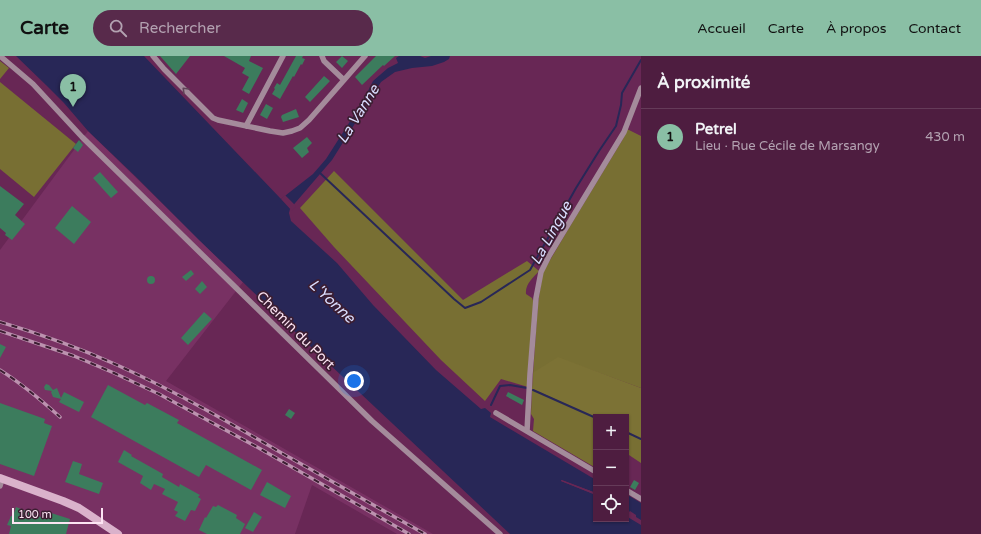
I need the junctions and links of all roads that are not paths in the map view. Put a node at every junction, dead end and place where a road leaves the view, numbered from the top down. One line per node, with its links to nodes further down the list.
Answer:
1 (0, 56): 16 (street, Chemin du Port)
2 (153, 56): 8 (street, one-way to 2)
3 (283, 56): 8 (street)
4 (322, 56): 6 (street)
5 (365, 56): 6 (street)
6 (344, 80): 8 (street)
7 (641, 88): 10 (street)
8 (246, 126)
9 (496, 413): 10 (street)
10 (527, 431): 11 (street)
11 (593, 470)
12 (1, 481): 15 (main road)
13 (629, 492): 14 (street)
14 (641, 498)
15 (118, 534)
16 (500, 534)

